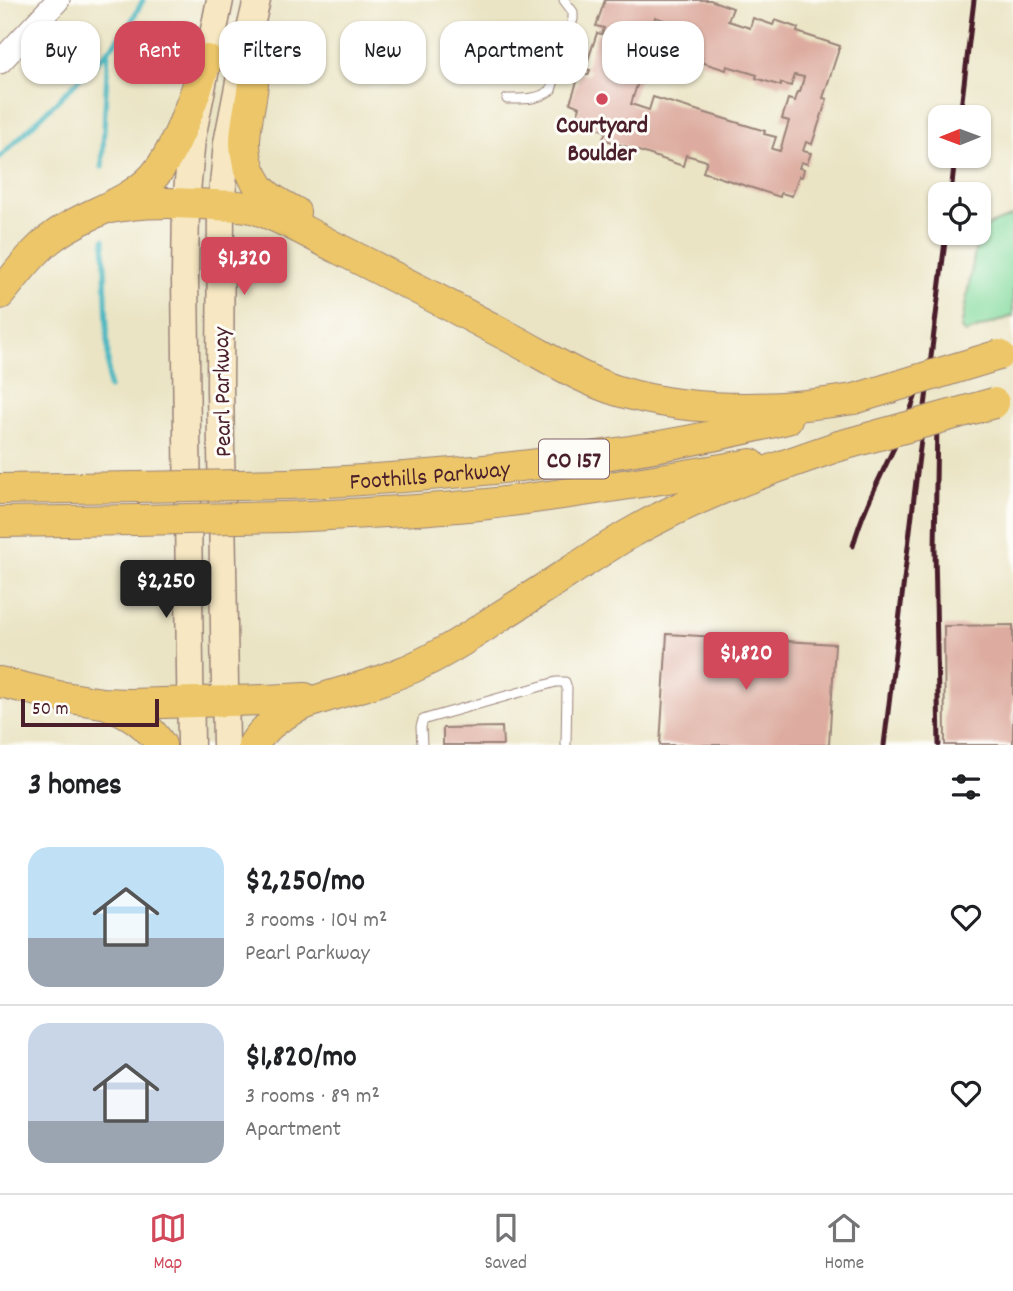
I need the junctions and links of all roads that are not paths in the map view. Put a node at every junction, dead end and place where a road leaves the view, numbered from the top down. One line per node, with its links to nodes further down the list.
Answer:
1 (58, 0): 7 (street)
2 (220, 0): 6 (main road, Pearl Parkway)
3 (257, 0): 5 (main road, Pearl Parkway)
4 (564, 0): 10 (lane)
5 (252, 21)
6 (207, 60): 11 (main road, Pearl Parkway); 13 (highway)
7 (0, 62)
8 (239, 84): 12 (main road, Pearl Parkway)
9 (253, 84): 15 (highway)
10 (508, 99)
11 (186, 203): 12 (highway); 13 (highway); 25 (main road, Pearl Parkway)
12 (221, 206): 15 (highway); 24 (main road, Pearl Parkway)
13 (110, 208): 14 (highway)
14 (0, 294)
15 (431, 296): 17 (highway)
16 (1006, 352): 17 (highway, Foothills Parkway / CO 157, bridge)
17 (854, 399): 20 (highway, Foothills Parkway / CO 157, bridge)
18 (1003, 400): 19 (highway, Foothills Parkway / CO 157, bridge)
19 (839, 446): 21 (highway, Foothills Parkway / CO 157, bridge); 23 (highway)
20 (0, 489)
21 (0, 522)
22 (0, 682): 26 (highway)
23 (343, 692): 24 (highway); 30 (highway)
24 (226, 701): 25 (highway); 29 (main road, Pearl Parkway)
25 (191, 702): 26 (highway); 28 (main road, Pearl Parkway)
26 (102, 703): 27 (highway)
27 (161, 745)
28 (191, 745)
29 (226, 745)
30 (253, 745)
31 (422, 745): 32 (lane)
32 (566, 745)

